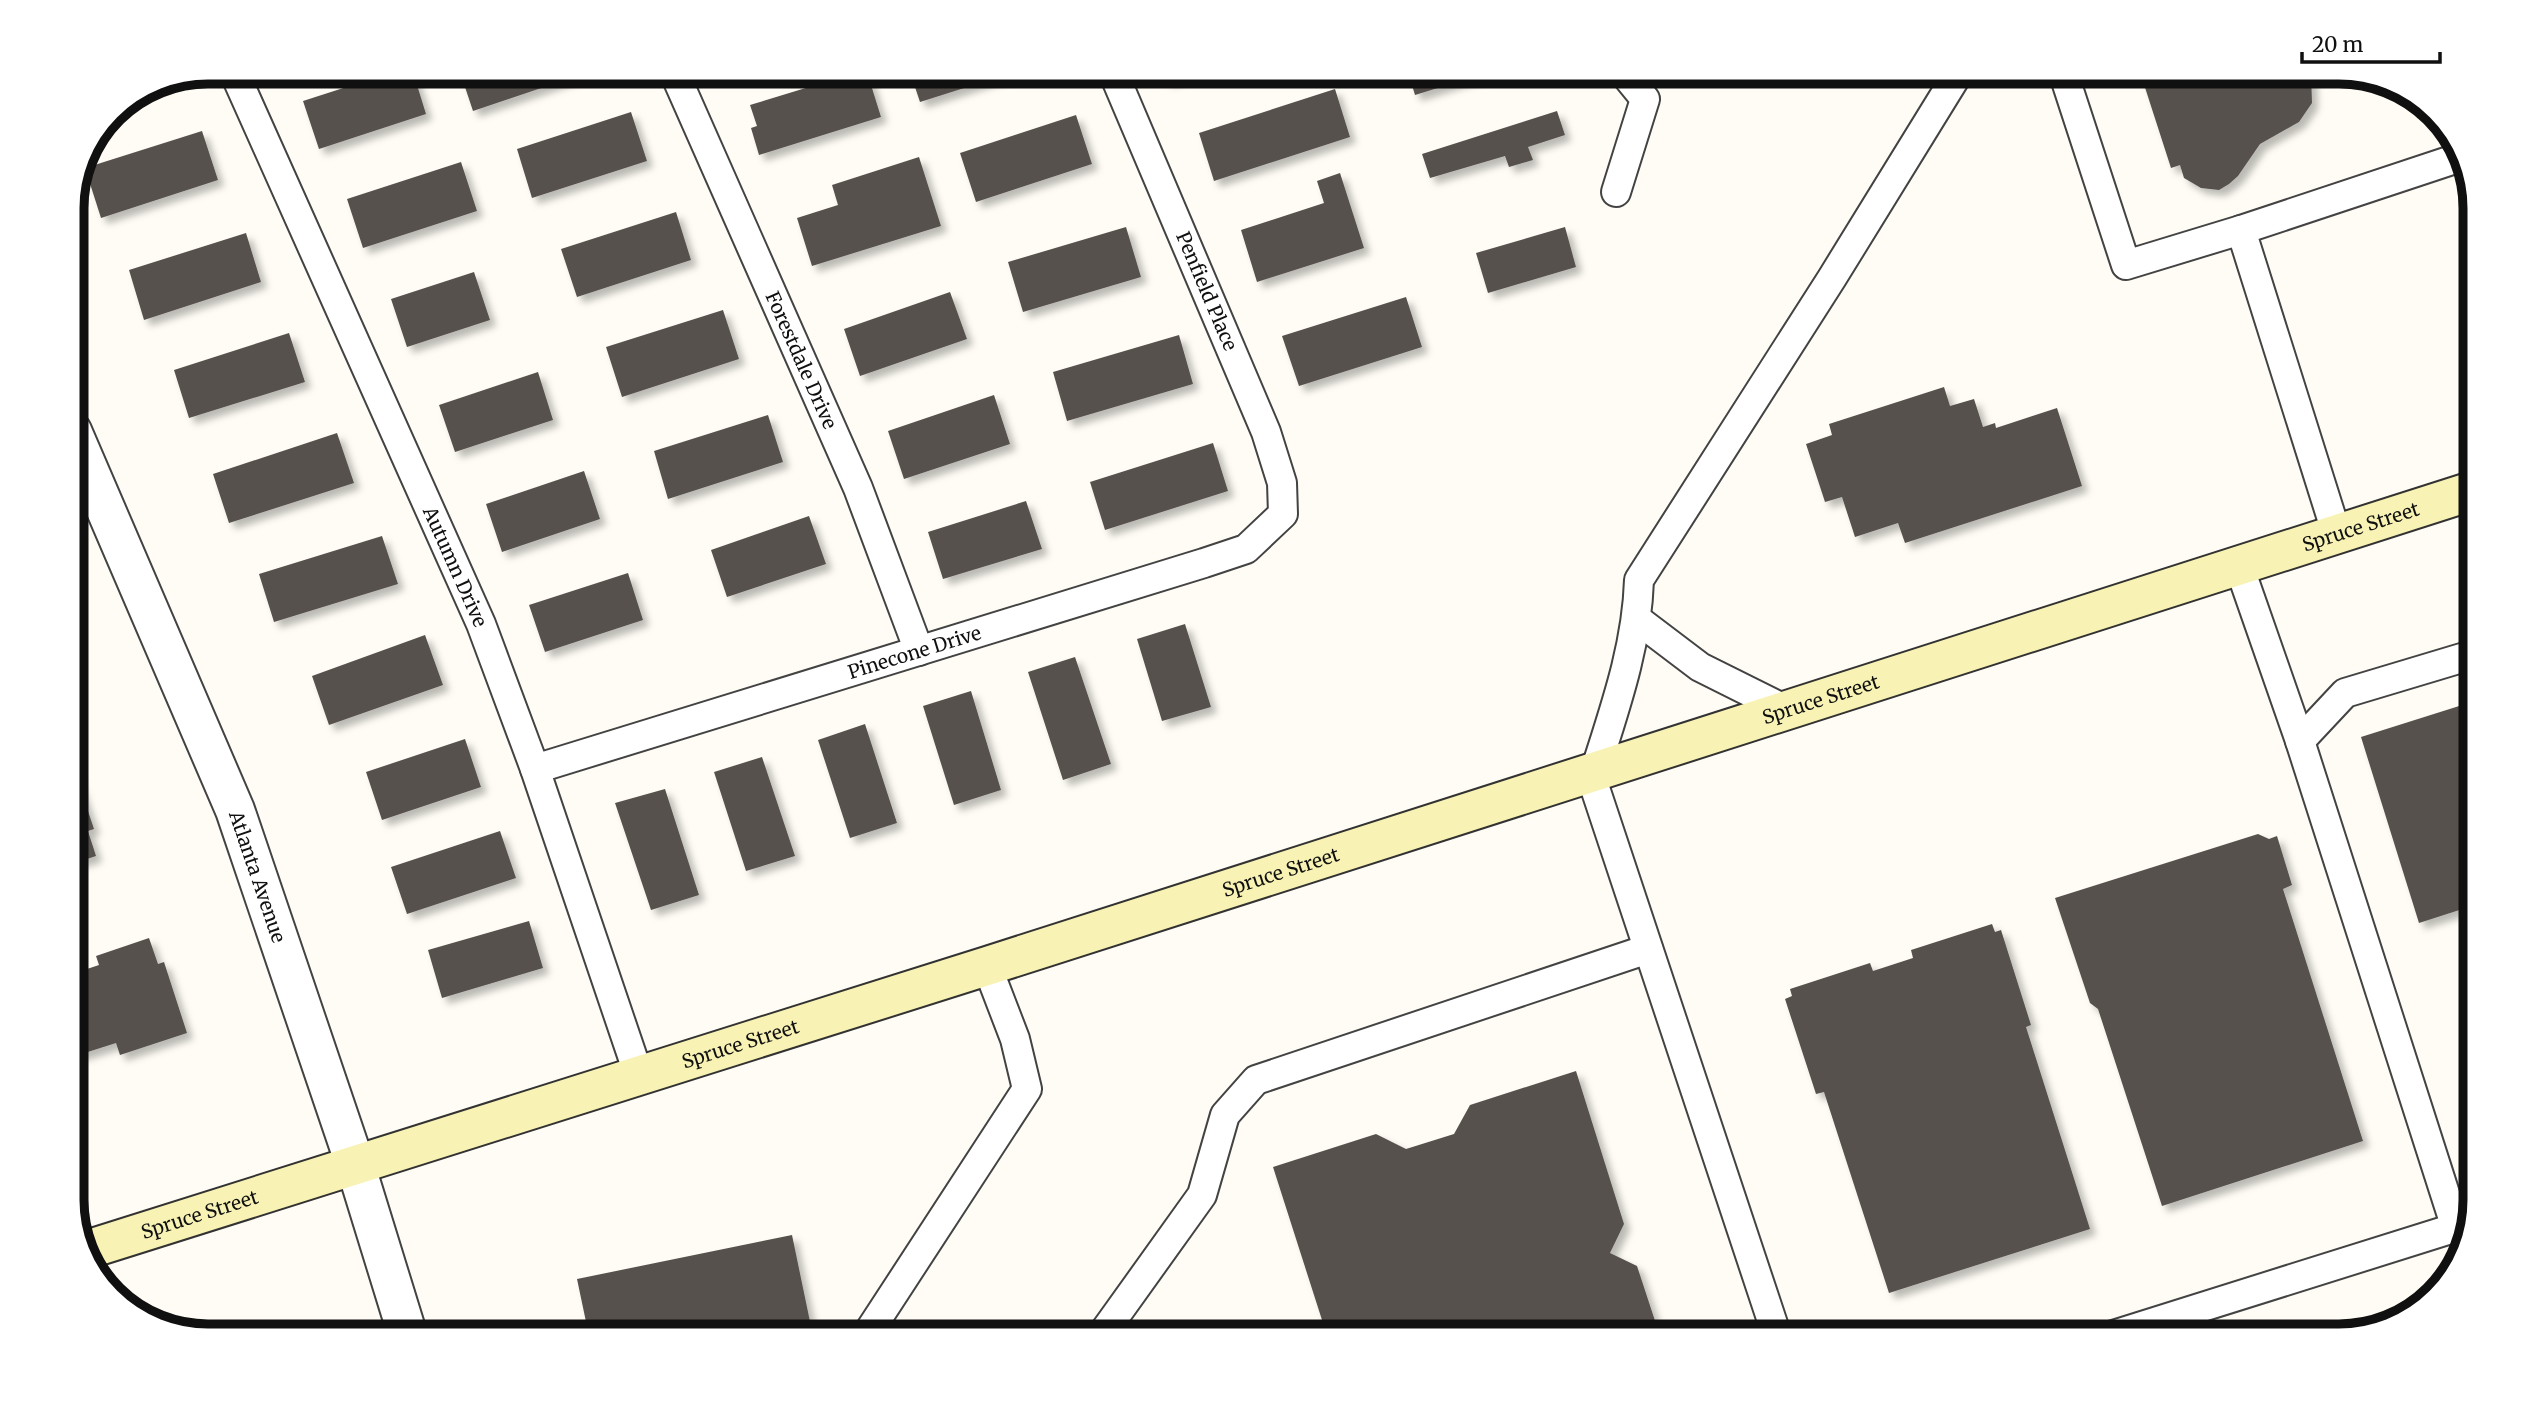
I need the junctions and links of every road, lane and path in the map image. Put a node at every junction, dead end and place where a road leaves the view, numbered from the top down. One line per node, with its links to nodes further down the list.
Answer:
1 (239, 84): 20 (lane, Autumn Drive)
2 (679, 84): 16 (lane, Forestdale Drive)
3 (1118, 84): 12 (lane, Penfield Place)
4 (1633, 84): 8 (lane)
5 (1952, 84): 15 (lane)
6 (2067, 84): 9 (lane)
7 (2453, 160): 9 (lane)
8 (1616, 192)
9 (2241, 230): 13 (lane)
10 (84, 462): 25 (street, Atlanta Avenue)
11 (2463, 494): 13 (main road, Spruce Street)
12 (1283, 514): 16 (lane, Pinecone Drive)
13 (2337, 535): 14 (main road, Spruce Street)
14 (2239, 566): 18 (main road, Spruce Street); 19 (lane)
15 (1638, 620): 18 (lane); 21 (lane)
16 (919, 651): 20 (lane, Pinecone Drive)
17 (2463, 658): 19 (lane)
18 (1786, 710): 21 (main road, Spruce Street)
19 (2300, 741): 26 (lane)
20 (536, 769): 24 (lane, Autumn Drive)
21 (1592, 772): 22 (lane); 23 (main road, Spruce Street)
22 (1648, 949): 31 (lane); 32 (lane)
23 (987, 966): 24 (main road, Spruce Street); 30 (lane)
24 (639, 1076): 25 (main road, Spruce Street)
25 (355, 1164): 28 (main road, Spruce Street); 29 (street, Atlanta Avenue)
26 (2461, 1220)
27 (2460, 1226): 33 (lane)
28 (94, 1247)
29 (404, 1324)
30 (874, 1324)
31 (1110, 1324)
32 (1773, 1324)
33 (2148, 1324)

